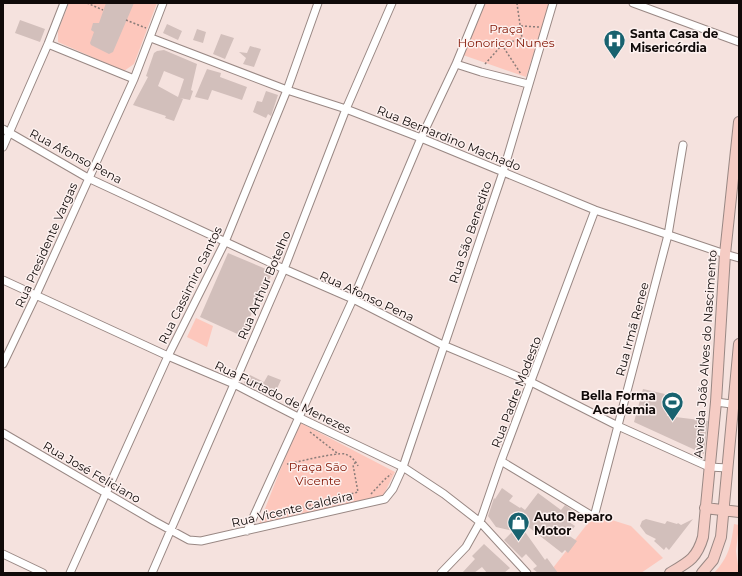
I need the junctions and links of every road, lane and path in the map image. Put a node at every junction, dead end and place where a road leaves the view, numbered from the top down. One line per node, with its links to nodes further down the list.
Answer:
1 (64, 3): 17 (street)
2 (87, 3): 11 (path)
3 (163, 3): 15 (street, Rua Presidente Vargas)
4 (318, 3): 23 (street, Rua Cassimiro Santos)
5 (392, 3): 24 (street, Rua Arthur Botelho)
6 (481, 3): 19 (street)
7 (517, 3): 13 (path)
8 (553, 3): 14 (street, Rua São Benedito)
9 (633, 3): 10 (street)
10 (647, 5): 16 (street)
11 (103, 10)
12 (126, 20): 15 (path)
13 (520, 26): 14 (path); 18 (path)
14 (545, 27): 22 (street, Rua São Benedito)
15 (152, 35): 21 (street, Rua Presidente Vargas); 23 (street, Rua Bernardino Machado)
16 (739, 42)
17 (48, 44): 21 (street); 27 (street)
18 (502, 45): 20 (path); 22 (path)
19 (456, 64): 20 (street); 29 (street)
20 (481, 72): 22 (street)
21 (134, 79): 34 (street, Rua Presidente Vargas)
22 (528, 84): 32 (street, Rua São Benedito)
23 (287, 90): 24 (street, Rua Bernardino Machado); 37 (street, Rua Cassimiro Santos)
24 (346, 109): 29 (street, Rua Bernardino Machado); 40 (street, Rua Arthur Botelho)
25 (739, 122): 28 (main road, Avenida João Alves do Nascimento)
26 (3, 129): 27 (street, Rua Afonso Pena)
27 (10, 133): 31 (street); 34 (street, Rua Afonso Pena)
28 (738, 136): 33 (main road, Avenida João Alves do Nascimento)
29 (421, 138): 32 (street, Rua Bernardino Machado); 43 (street)
30 (683, 145): 36 (street, Rua Irmã Renee)
31 (3, 147)
32 (503, 172): 35 (street, Rua Bernardino Machado); 45 (street, Rua São Benedito)
33 (736, 173): 38 (main road, Avenida João Alves do Nascimento)
34 (88, 178): 37 (street, Rua Afonso Pena); 42 (street, Rua Presidente Vargas)
35 (595, 210): 36 (street, Rua Bernardino Machado); 48 (street, Rua Padre Modesto)
36 (668, 235): 38 (street, Rua Bernardino Machado); 53 (street, Rua Irmã Renee)
37 (225, 242): 40 (street, Rua Afonso Pena); 46 (street, Rua Cassimiro Santos)
38 (725, 254): 39 (street, Rua Bernardino Machado); 50 (main road, Avenida João Alves do Nascimento)
39 (739, 258)
40 (284, 270): 43 (street, Rua Afonso Pena); 49 (street, Rua Arthur Botelho)
41 (3, 280): 42 (street, Rua Furtado de Menezes)
42 (36, 295): 46 (street, Rua Furtado de Menezes); 47 (street, Rua Presidente Vargas)
43 (353, 299): 45 (street, Rua Afonso Pena); 52 (street)
44 (739, 344): 51 (main road)
45 (443, 345): 48 (street, Rua Afonso Pena); 61 (street, Rua São Benedito)
46 (168, 356): 49 (street, Rua Furtado de Menezes); 65 (street, Rua Cassimiro Santos)
47 (3, 364)
48 (531, 382): 53 (street, Rua Afonso Pena); 57 (street, Rua Padre Modesto)
49 (234, 384): 52 (street, Rua Furtado de Menezes); 72 (street, Rua Arthur Botelho)
50 (716, 402): 51 (street); 62 (main road, Avenida João Alves do Nascimento)
51 (737, 405): 63 (main road)
52 (298, 417): 61 (street, Rua Furtado de Menezes); 73 (street)
53 (618, 426): 57 (street, Rua Irmã Renee); 62 (street, Rua Afonso Pena)
54 (310, 432): 56 (path)
55 (3, 433): 65 (street, Rua José Feliciano)
56 (337, 453): 58 (path); 59 (path)
57 (501, 461): 71 (street, Rua Padre Modesto)
58 (356, 462): 60 (path); 70 (path)
59 (282, 466)
60 (358, 466)
61 (403, 467): 71 (street, Rua Furtado de Menezes); 73 (street, Rua Vicente Caldeira)
62 (709, 467): 63 (street, Rua Afonso Pena); 67 (main road, Avenida João Alves do Nascimento)
63 (728, 468): 68 (main road)
64 (395, 472): 66 (path)
65 (105, 493): 72 (street, Rua José Feliciano); 76 (street, Rua Cassimiro Santos)
66 (367, 495)
67 (705, 508): 68 (main road); 80 (main road, Avenida João Alves do Nascimento)
68 (724, 510): 69 (main road); 81 (main road)
69 (739, 512)
70 (280, 514)
71 (480, 522): 78 (street, Rua Padre Modesto); 79 (street, Rua Furtado de Menezes)
72 (170, 530): 73 (street, Rua Vicente Caldeira); 77 (street, Rua Arthur Botelho)
73 (247, 531)
74 (3, 554): 75 (street)
75 (44, 573)
76 (70, 573)
77 (152, 573)
78 (441, 573)
79 (526, 573)
80 (670, 573)
81 (702, 573)

